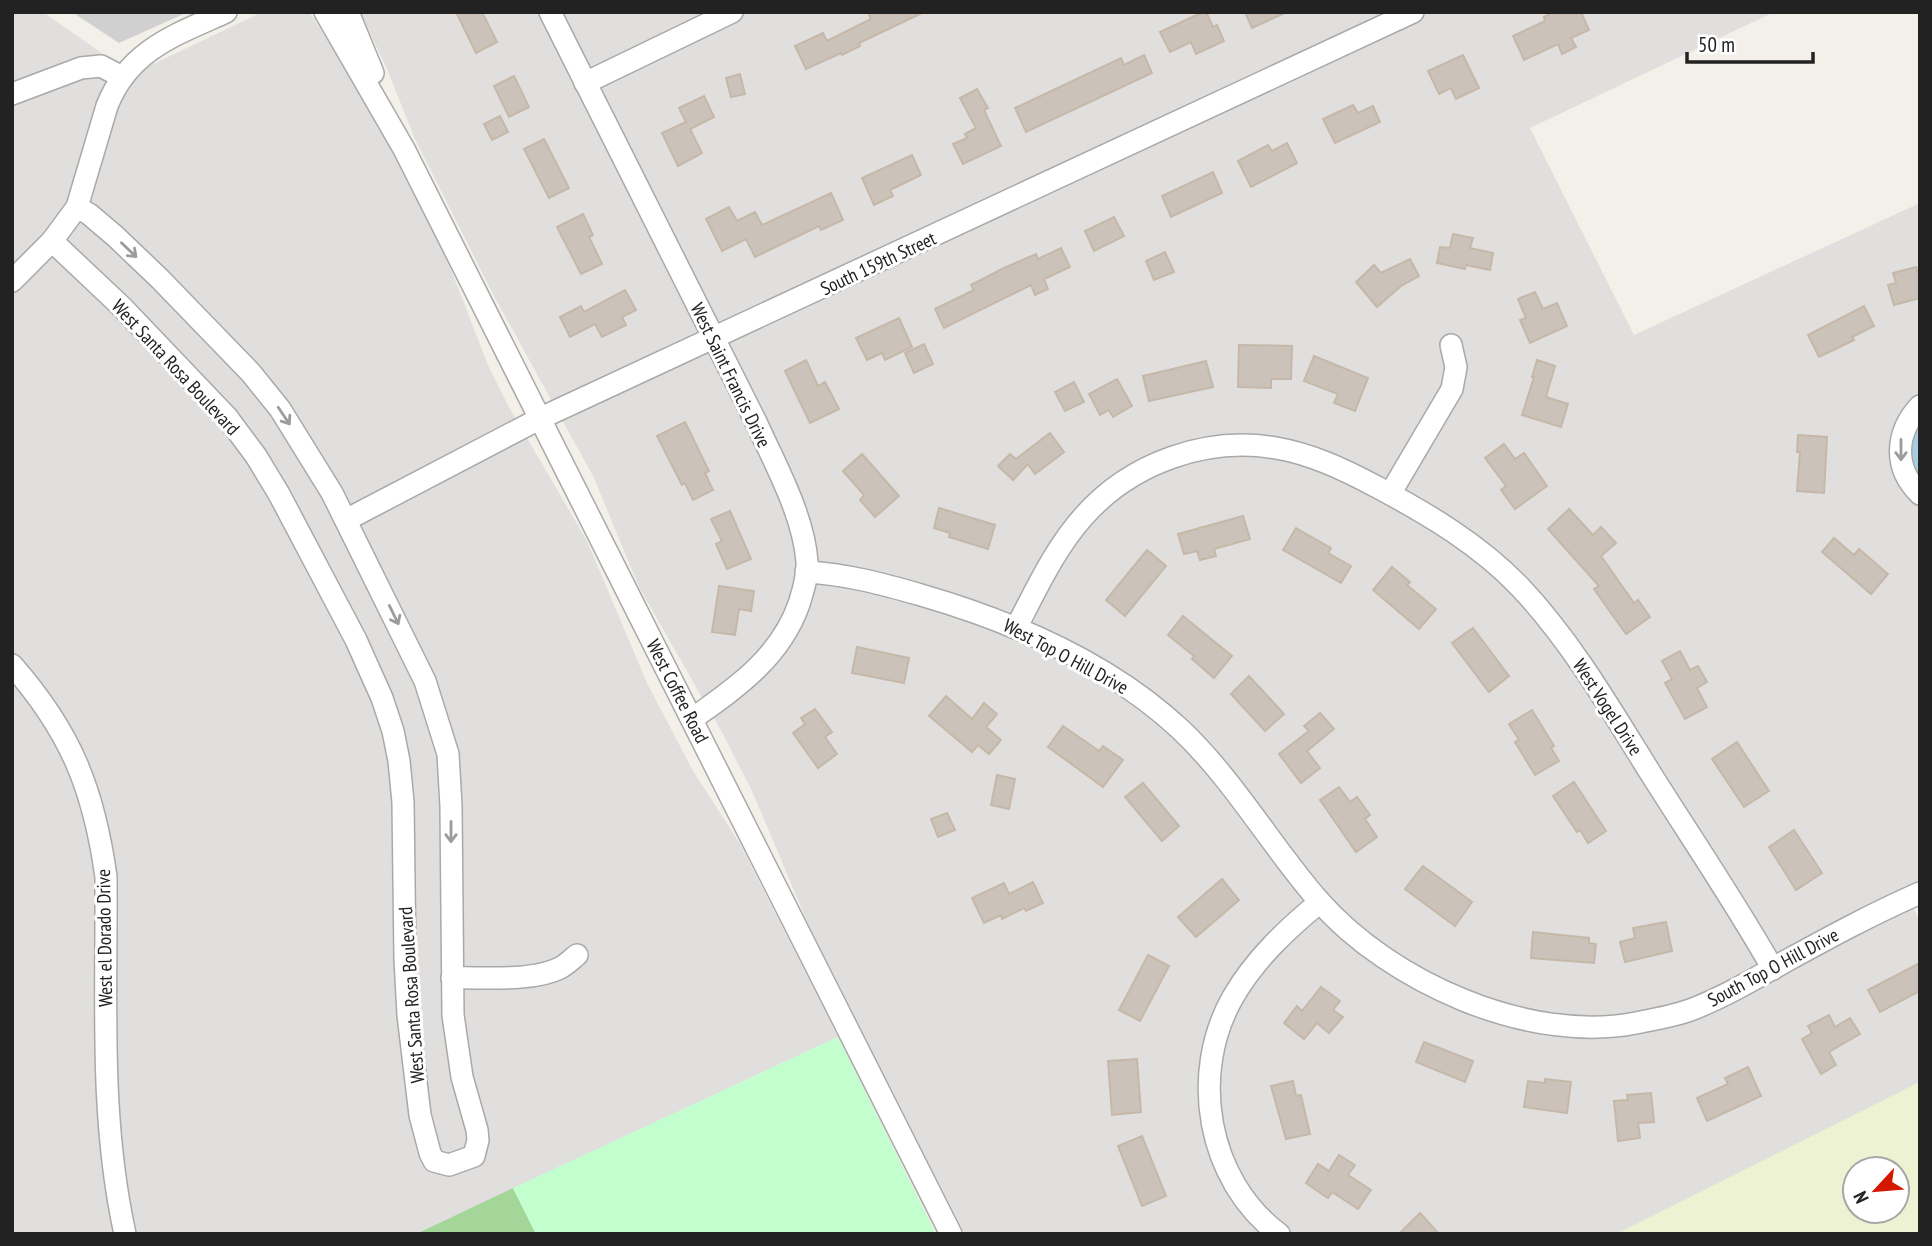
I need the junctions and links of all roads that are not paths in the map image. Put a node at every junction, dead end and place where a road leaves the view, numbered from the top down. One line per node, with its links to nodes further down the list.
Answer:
1 (226, 12): 7 (street)
2 (325, 12): 10 (street, West Coffee Road)
3 (348, 12): 10 (street, West Coffee Road)
4 (550, 12): 8 (street, West Saint Francis Drive)
5 (732, 12): 8 (street)
6 (1413, 12): 14 (street, South 159th Street)
7 (122, 77): 9 (street); 11 (street)
8 (585, 83): 14 (street, West Saint Francis Drive)
9 (12, 94)
10 (404, 149): 17 (street, West Coffee Road)
11 (77, 207): 12 (street); 20 (street, West Santa Rosa Boulevard, one-way to 20)
12 (52, 241): 13 (street); 29 (street, West Santa Rosa Boulevard)
13 (12, 281)
14 (714, 339): 17 (street, South 159th Street); 21 (street, West Saint Francis Drive)
15 (1451, 345): 18 (street)
16 (1920, 406): 19 (street, one-way to 19)
17 (541, 418): 20 (street, South 159th Street); 24 (street, West Coffee Road)
18 (1390, 494): 22 (street, West Vogel Drive); 28 (street, West Vogel Drive)
19 (1920, 494)
20 (346, 520): 29 (street, West Santa Rosa Boulevard, one-way to 29)
21 (806, 572): 22 (street, West Top O Hill Drive); 24 (street, West Saint Francis Drive)
22 (1016, 628): 26 (street, West Top O Hill Drive)
23 (12, 665): 30 (street, West el Dorado Drive)
24 (692, 719): 31 (street, West Coffee Road)
25 (1920, 893): 28 (street, South Top O Hill Drive)
26 (1320, 902): 28 (street, South Top O Hill Drive); 32 (street)
27 (578, 955): 29 (street)
28 (1773, 969)
29 (452, 978)
30 (125, 1234)
31 (951, 1234)
32 (1279, 1234)

